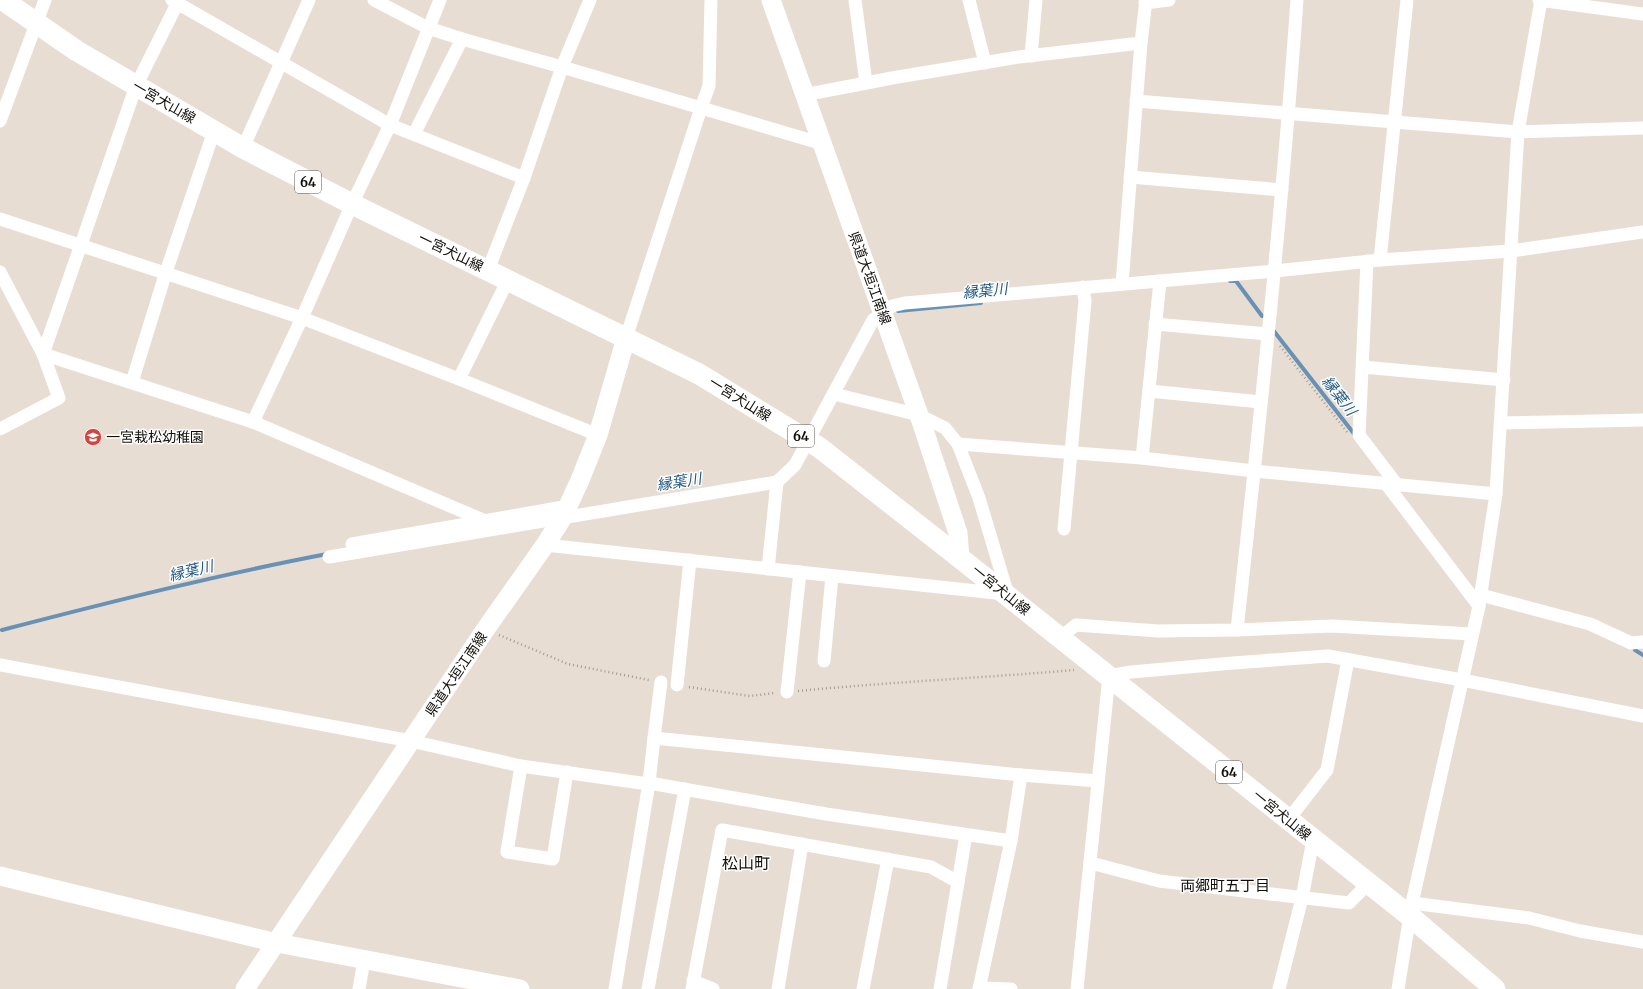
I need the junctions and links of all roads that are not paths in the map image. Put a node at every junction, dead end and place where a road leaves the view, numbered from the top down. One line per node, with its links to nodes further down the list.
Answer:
1 (3, 0): 19 (main road, 一宮犬山線 / 64)
2 (45, 0): 19 (street)
3 (309, 0): 24 (street)
4 (374, 0): 20 (street)
5 (440, 0): 20 (street)
6 (590, 0): 26 (street)
7 (711, 0): 31 (street)
8 (771, 0): 29 (main road, 県道大垣江南線)
9 (855, 0): 27 (street)
10 (969, 0): 25 (street)
11 (1036, 0): 23 (street)
12 (1169, 0): 17 (street)
13 (1297, 0): 32 (street)
14 (1407, 0): 34 (street)
15 (1540, 0): 18 (street); 38 (street)
16 (176, 1): 24 (street); 28 (street)
17 (1146, 2): 22 (street)
18 (1643, 14)
19 (35, 23): 28 (main road, 一宮犬山線 / 64); 33 (street)
20 (428, 28): 21 (street); 35 (street)
21 (462, 39): 26 (street); 39 (street)
22 (1141, 44): 23 (street); 30 (street)
23 (1031, 56): 25 (street)
24 (281, 63): 35 (street); 41 (street)
25 (985, 63): 27 (street)
26 (562, 67): 31 (street); 43 (street)
27 (866, 83): 29 (street)
28 (136, 86): 37 (main road, 一宮犬山線 / 64); 48 (street)
29 (804, 95): 40 (main road, 県道大垣江南線)
30 (1136, 101): 32 (street); 42 (street)
31 (701, 108): 40 (street); 63 (street)
32 (1289, 113): 34 (street); 44 (street)
33 (0, 121)
34 (1395, 122): 38 (street); 50 (street)
35 (390, 125): 39 (street); 45 (street)
36 (1643, 128): 38 (street)
37 (214, 131): 41 (main road, 一宮犬山線 / 64); 53 (street)
38 (1518, 132): 49 (street)
39 (414, 134): 43 (street)
40 (823, 144): 59 (main road, 県道大垣江南線)
41 (242, 148): 45 (main road, 一宮犬山線 / 64)
42 (1130, 177): 44 (street); 57 (street)
43 (524, 178): 51 (street)
44 (1282, 190): 52 (street)
45 (352, 204): 51 (main road, 一宮犬山線 / 64); 60 (street)
46 (0, 218): 48 (street)
47 (1643, 232): 49 (street)
48 (81, 245): 53 (street); 64 (street)
49 (1511, 251): 50 (street); 67 (street)
50 (1374, 260): 52 (street); 65 (street)
51 (488, 270): 55 (main road, 一宮犬山線 / 64)
52 (1275, 271): 56 (street); 62 (street)
53 (166, 272): 60 (street); 68 (street)
54 (0, 274): 64 (street)
55 (508, 280): 63 (main road, 一宮犬山線 / 64); 66 (street)
56 (1160, 281): 57 (street); 61 (street)
57 (1122, 284): 58 (street)
58 (1083, 287): 59 (street); 80 (street)
59 (882, 312): 70 (street); 72 (main road, 県道大垣江南線)
60 (302, 318): 66 (street); 74 (street)
61 (1155, 324): 62 (street); 69 (street)
62 (1268, 332): 71 (street)
63 (626, 338): 77 (main road, 県道大垣江南線); 78 (main road, 一宮犬山線 / 64)
64 (43, 354): 68 (street); 76 (street)
65 (1363, 367): 67 (street); 84 (street)
66 (459, 379): 77 (street)
67 (1504, 380): 75 (street)
68 (132, 382): 74 (street)
69 (1148, 391): 71 (street); 81 (street)
70 (834, 394): 72 (street); 78 (street)
71 (1261, 402): 82 (street)
72 (919, 415): 79 (street); 93 (main road, 県道大垣江南線)
73 (1643, 420): 75 (street)
74 (253, 422): 87 (street)
75 (1501, 423): 85 (street)
76 (0, 429)
77 (598, 435): 86 (main road, 県道大垣江南線)
78 (809, 441): 83 (street); 93 (main road, 一宮犬山線 / 64)
79 (958, 444): 80 (street); 98 (street)
80 (1071, 452): 81 (street); 88 (street)
81 (1142, 458): 82 (street)
82 (1254, 471): 84 (street); 100 (street)
83 (777, 482): 86 (street); 95 (street)
84 (1392, 485): 85 (street); 99 (street)
85 (1496, 494): 99 (street)
86 (566, 512): 87 (street); 91 (main road, 県道大垣江南線)
87 (480, 526): 89 (street)
88 (1064, 529)
89 (397, 540): 90 (street); 92 (street)
90 (352, 544)
91 (545, 545): 94 (street); 114 (main road, 県道大垣江南線)
92 (329, 557)
93 (960, 558): 98 (main road, 一宮犬山線 / 64)
94 (690, 560): 95 (street); 110 (street)
95 (768, 569): 96 (street)
96 (800, 572): 97 (street); 111 (street)
97 (832, 576): 98 (street); 105 (street)
98 (1007, 595): 102 (main road, 一宮犬山線 / 64)
99 (1480, 601): 101 (street); 103 (street)
100 (1237, 630): 101 (street); 102 (street)
101 (1472, 634): 108 (street)
102 (1061, 637): 107 (main road, 一宮犬山線 / 64)
103 (1643, 642)
104 (1348, 660): 107 (street); 108 (street); 121 (street)
105 (824, 661)
106 (0, 665): 114 (street)
107 (1109, 676): 118 (street); 121 (main road, 一宮犬山線 / 64)
108 (1462, 680): 112 (street); 132 (street)
109 (661, 682): 113 (street)
110 (677, 685)
111 (787, 692)
112 (1643, 716)
113 (654, 738): 117 (street); 119 (street)
114 (411, 741): 115 (street); 134 (main road, 県道大垣江南線)
115 (521, 766): 116 (street); 116 (street)
116 (567, 772): 119 (street)
117 (1022, 775): 118 (street); 124 (street)
118 (1098, 781): 127 (street)
119 (649, 783): 120 (street); 141 (street)
120 (685, 789): 122 (street); 142 (street)
121 (1288, 820): 123 (main road, 一宮犬山線 / 64)
122 (966, 835): 124 (street); 129 (street)
123 (1313, 840): 130 (main road, 一宮犬山線 / 64); 131 (street)
124 (1011, 841): 137 (street)
125 (802, 844): 126 (street); 136 (street); 144 (street)
126 (888, 859): 129 (street); 145 (street)
127 (1091, 863): 131 (street); 148 (street)
128 (0, 876): 134 (main road)
129 (958, 882): 146 (street)
130 (1368, 884): 131 (street); 132 (main road, 一宮犬山線 / 64)
131 (1302, 898): 149 (street)
132 (1411, 910): 133 (street); 150 (street); 151 (main road, 一宮犬山線 / 64)
133 (1643, 942)
134 (277, 943): 135 (main road); 138 (main road, 県道大垣江南線)
135 (364, 960): 139 (street); 140 (main road)
136 (692, 985): 143 (street)
137 (979, 988): 147 (street)
138 (245, 989)
139 (358, 989)
140 (520, 989)
141 (615, 989)
142 (648, 989)
143 (713, 989)
144 (778, 989)
145 (863, 989)
146 (940, 989)
147 (1011, 989)
148 (1077, 989)
149 (1279, 989)
150 (1398, 989)
151 (1496, 989)

